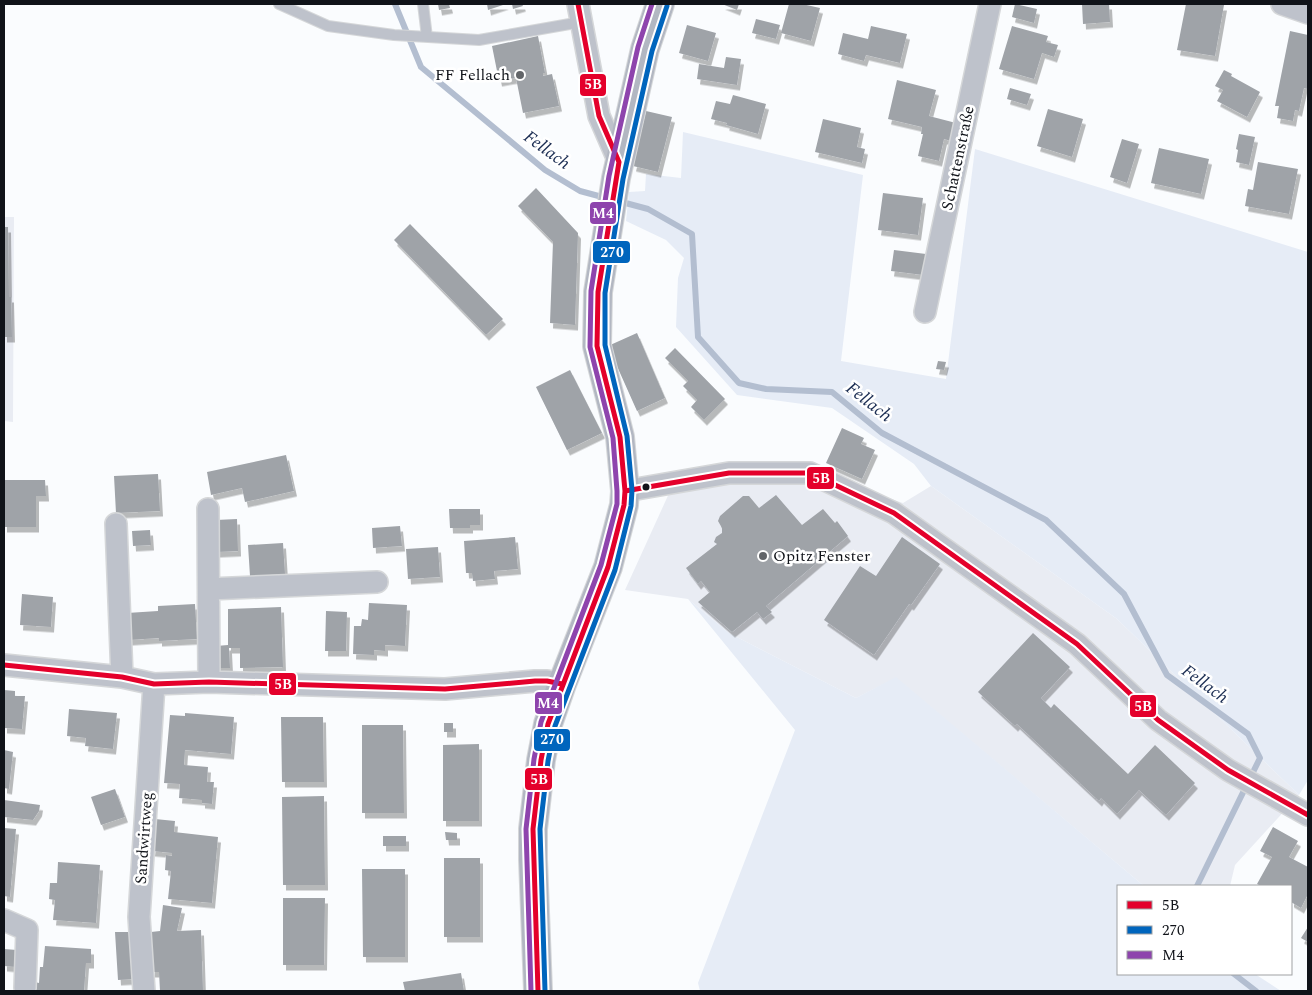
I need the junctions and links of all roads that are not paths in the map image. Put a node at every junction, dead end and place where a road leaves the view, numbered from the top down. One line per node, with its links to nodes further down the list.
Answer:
1 (279, 4): 8 (lane)
2 (423, 4): 8 (lane)
3 (660, 4): 9 (main road)
4 (990, 4): 10 (street, Schattenstraße)
5 (1282, 4): 7 (street)
6 (579, 13): 8 (lane); 9 (street)
7 (1308, 13)
8 (424, 37)
9 (618, 170): 11 (main road)
10 (925, 312)
11 (625, 491): 20 (main road); 21 (street)
12 (208, 510): 15 (street)
13 (116, 524): 17 (street)
14 (377, 582): 15 (street)
15 (209, 589): 18 (street)
16 (4, 665): 17 (street)
17 (122, 677): 19 (street)
18 (209, 682): 19 (street); 20 (street)
19 (154, 684): 24 (street, Sandwirtweg)
20 (562, 684): 25 (main road)
21 (1308, 815)
22 (4, 920): 23 (street)
23 (25, 988)
24 (144, 991)
25 (538, 991)

